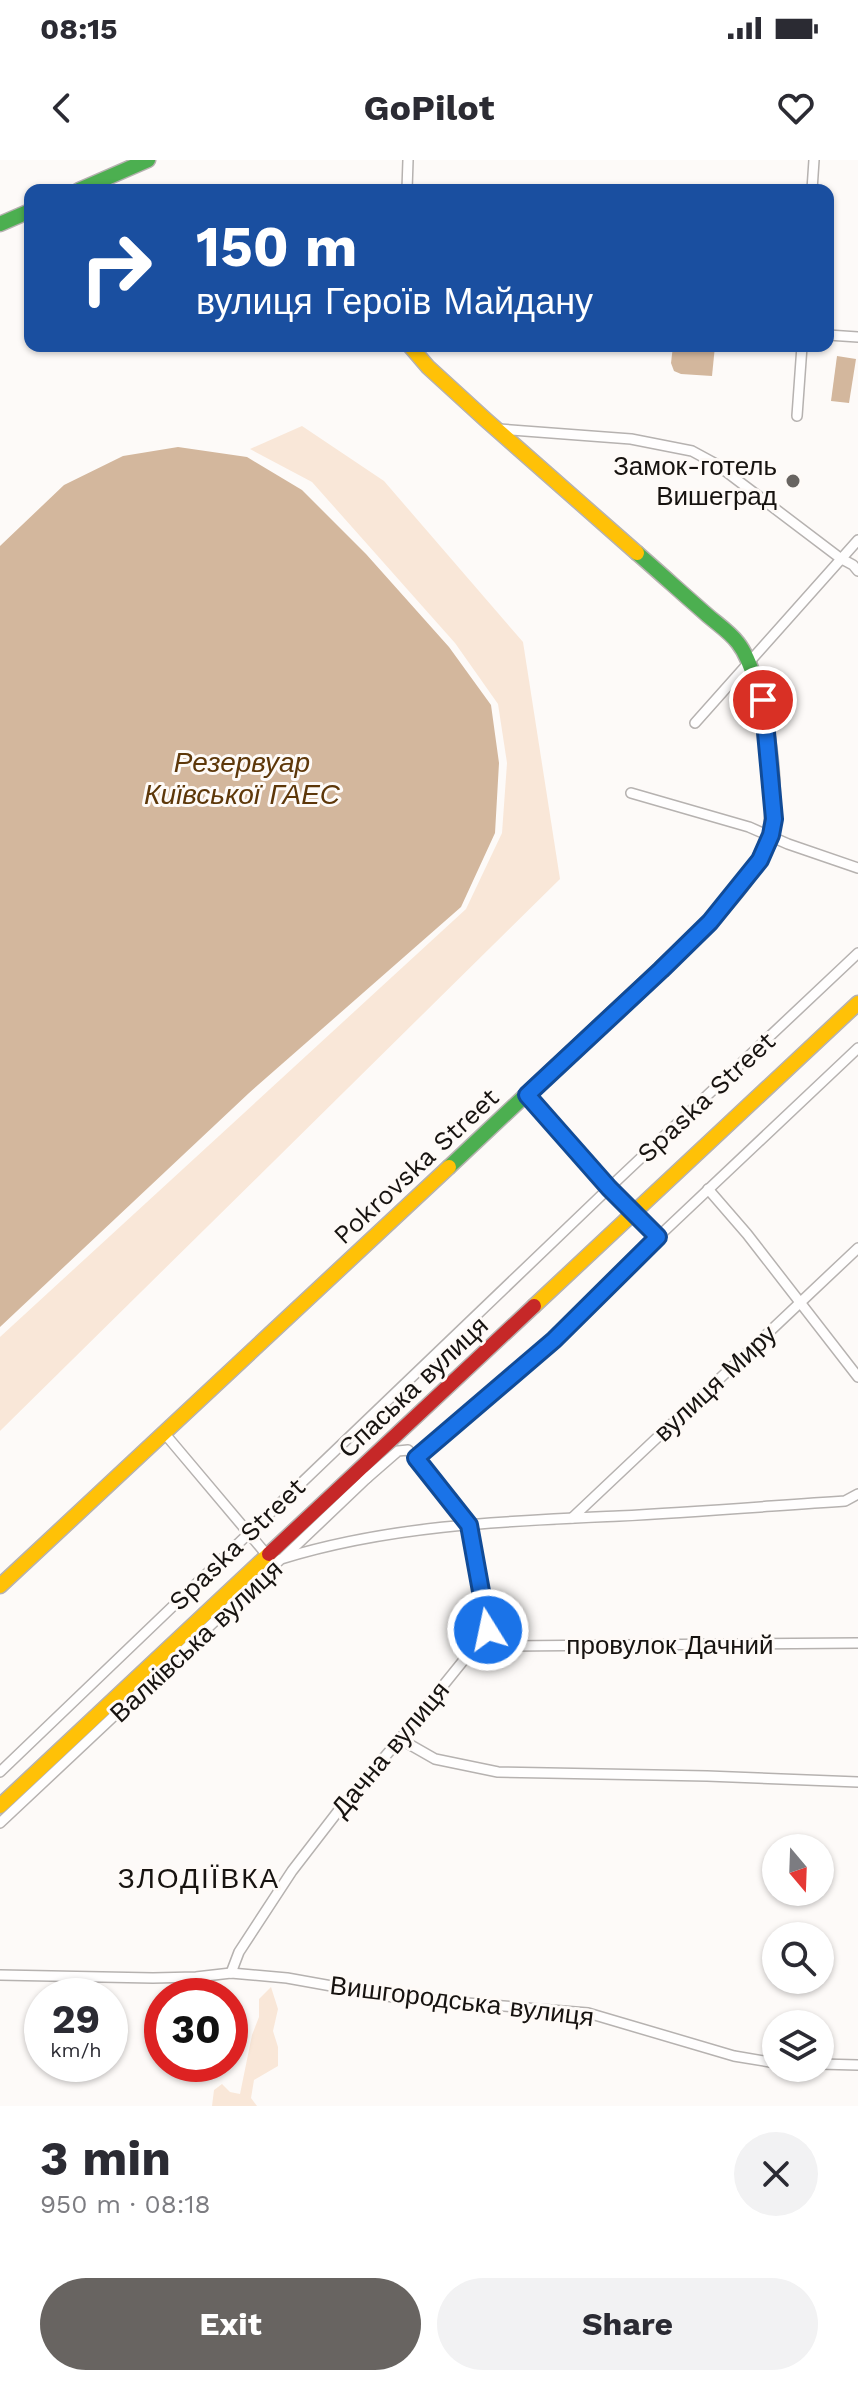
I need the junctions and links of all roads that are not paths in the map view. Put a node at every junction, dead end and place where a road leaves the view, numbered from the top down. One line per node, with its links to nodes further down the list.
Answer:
1 (148, 160): 4 (street)
2 (408, 160): 5 (street)
3 (814, 160): 6 (street)
4 (93, 184)
5 (407, 184)
6 (812, 184)
7 (24, 214): 8 (street)
8 (0, 224)
9 (834, 335): 10 (street)
10 (858, 337)
11 (415, 352): 14 (street, Pokrovska Street)
12 (802, 352): 13 (street)
13 (797, 416)
14 (491, 424): 16 (street); 18 (street, Pokrovska Street)
15 (858, 540): 16 (street)
16 (840, 558): 17 (street); 18 (street)
17 (858, 571)
18 (750, 661): 19 (street); 21 (street, Pokrovska Street)
19 (695, 723)
20 (631, 793): 21 (street)
21 (771, 835): 22 (street); 26 (street, Pokrovska Street)
22 (858, 868)
23 (858, 953): 27 (street, Spaska Street)
24 (858, 1003): 29 (street, Спаська вулиця)
25 (858, 1048): 28 (street)
26 (527, 1095): 27 (street); 34 (street, Pokrovska Street)
27 (609, 1188): 29 (street); 40 (street, Spaska Street)
28 (708, 1189): 30 (street); 32 (street)
29 (634, 1214): 30 (street); 36 (street, Спаська вулиця)
30 (658, 1237): 35 (street)
31 (858, 1248): 32 (street, вулиця Миру)
32 (800, 1302): 33 (street); 38 (street, вулиця Миру)
33 (858, 1377)
34 (165, 1434): 40 (street); 42 (street, Pokrovska Street)
35 (416, 1458): 36 (street); 39 (street)
36 (363, 1474): 41 (street, Спаська вулиця)
37 (858, 1494): 38 (street, Валківська вулиця)
38 (572, 1518): 39 (street, Валківська вулиця)
39 (469, 1525): 41 (street, Валківська вулиця); 43 (street)
40 (248, 1533): 41 (street); 47 (street, Spaska Street)
41 (274, 1557): 45 (street, Спаська вулиця)
42 (0, 1586)
43 (488, 1630): 44 (street, провулок Дачний); 46 (street, Дачна вулиця)
44 (858, 1643)
45 (124, 1699): 49 (street, Спаська вулиця); 50 (street, Валківська вулиця)
46 (400, 1739): 48 (street); 51 (street, Дачна вулиця)
47 (0, 1772)
48 (858, 1782)
49 (0, 1806)
50 (0, 1823)
51 (231, 1973): 52 (street, Вишгородська вулиця); 53 (street, Вишгородська вулиця)
52 (0, 1975)
53 (762, 2061)
54 (834, 2064): 55 (street)
55 (858, 2065)

